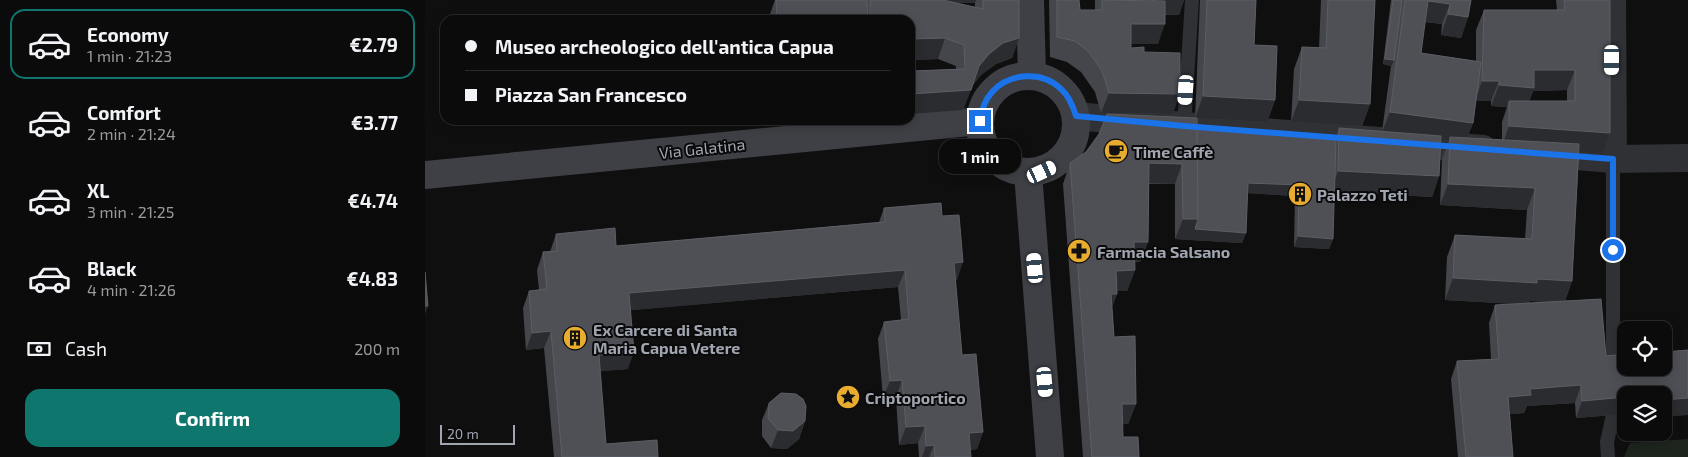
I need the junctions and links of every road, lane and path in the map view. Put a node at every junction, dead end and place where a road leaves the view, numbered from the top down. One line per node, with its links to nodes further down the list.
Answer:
1 (1030, 0): 4 (main road)
2 (1192, 0): 7 (lane)
3 (1611, 0): 9 (street)
4 (1032, 76): 5 (main road); 6 (main road)
5 (1076, 116): 7 (street); 10 (main road)
6 (980, 121): 10 (main road); 11 (main road, Via Galatina)
7 (1184, 126): 9 (street)
8 (1688, 158): 9 (street)
9 (1613, 159): 12 (lane)
10 (1028, 173): 14 (main road)
11 (425, 175)
12 (1613, 372)
13 (1613, 415): 15 (lane)
14 (1050, 457)
15 (1608, 457)

